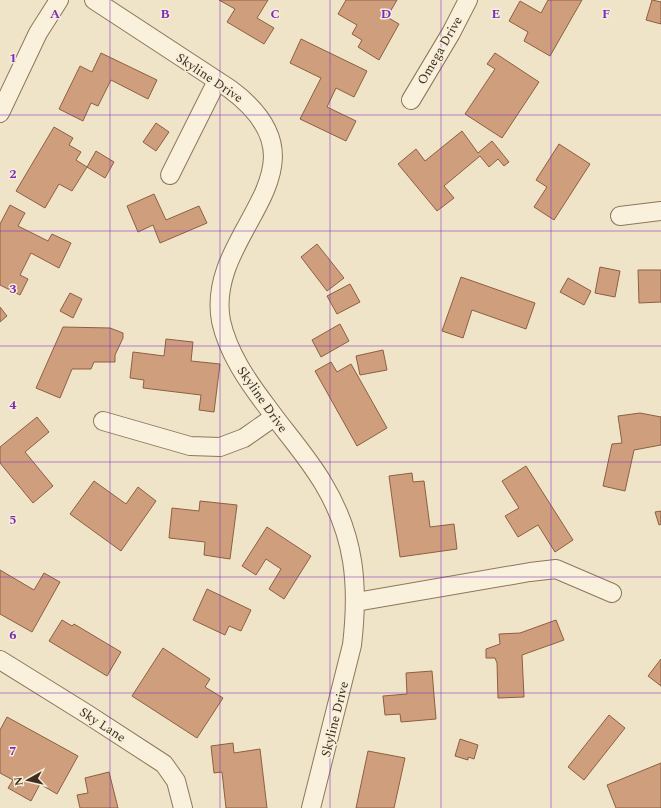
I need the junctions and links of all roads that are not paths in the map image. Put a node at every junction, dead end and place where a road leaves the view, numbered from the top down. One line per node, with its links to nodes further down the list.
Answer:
1 (59, 0): 6 (street)
2 (94, 0): 4 (street, Skyline Drive)
3 (468, 0): 5 (street, Omega Drive)
4 (217, 81): 7 (street); 10 (street, Skyline Drive)
5 (410, 100)
6 (0, 113)
7 (170, 175)
8 (661, 211): 9 (street)
9 (620, 216)
10 (274, 417): 11 (street); 13 (street, Skyline Drive)
11 (103, 421)
12 (612, 593): 13 (street)
13 (356, 602): 16 (street, Skyline Drive)
14 (0, 660): 15 (street, Sky Lane)
15 (182, 808)
16 (311, 808)

